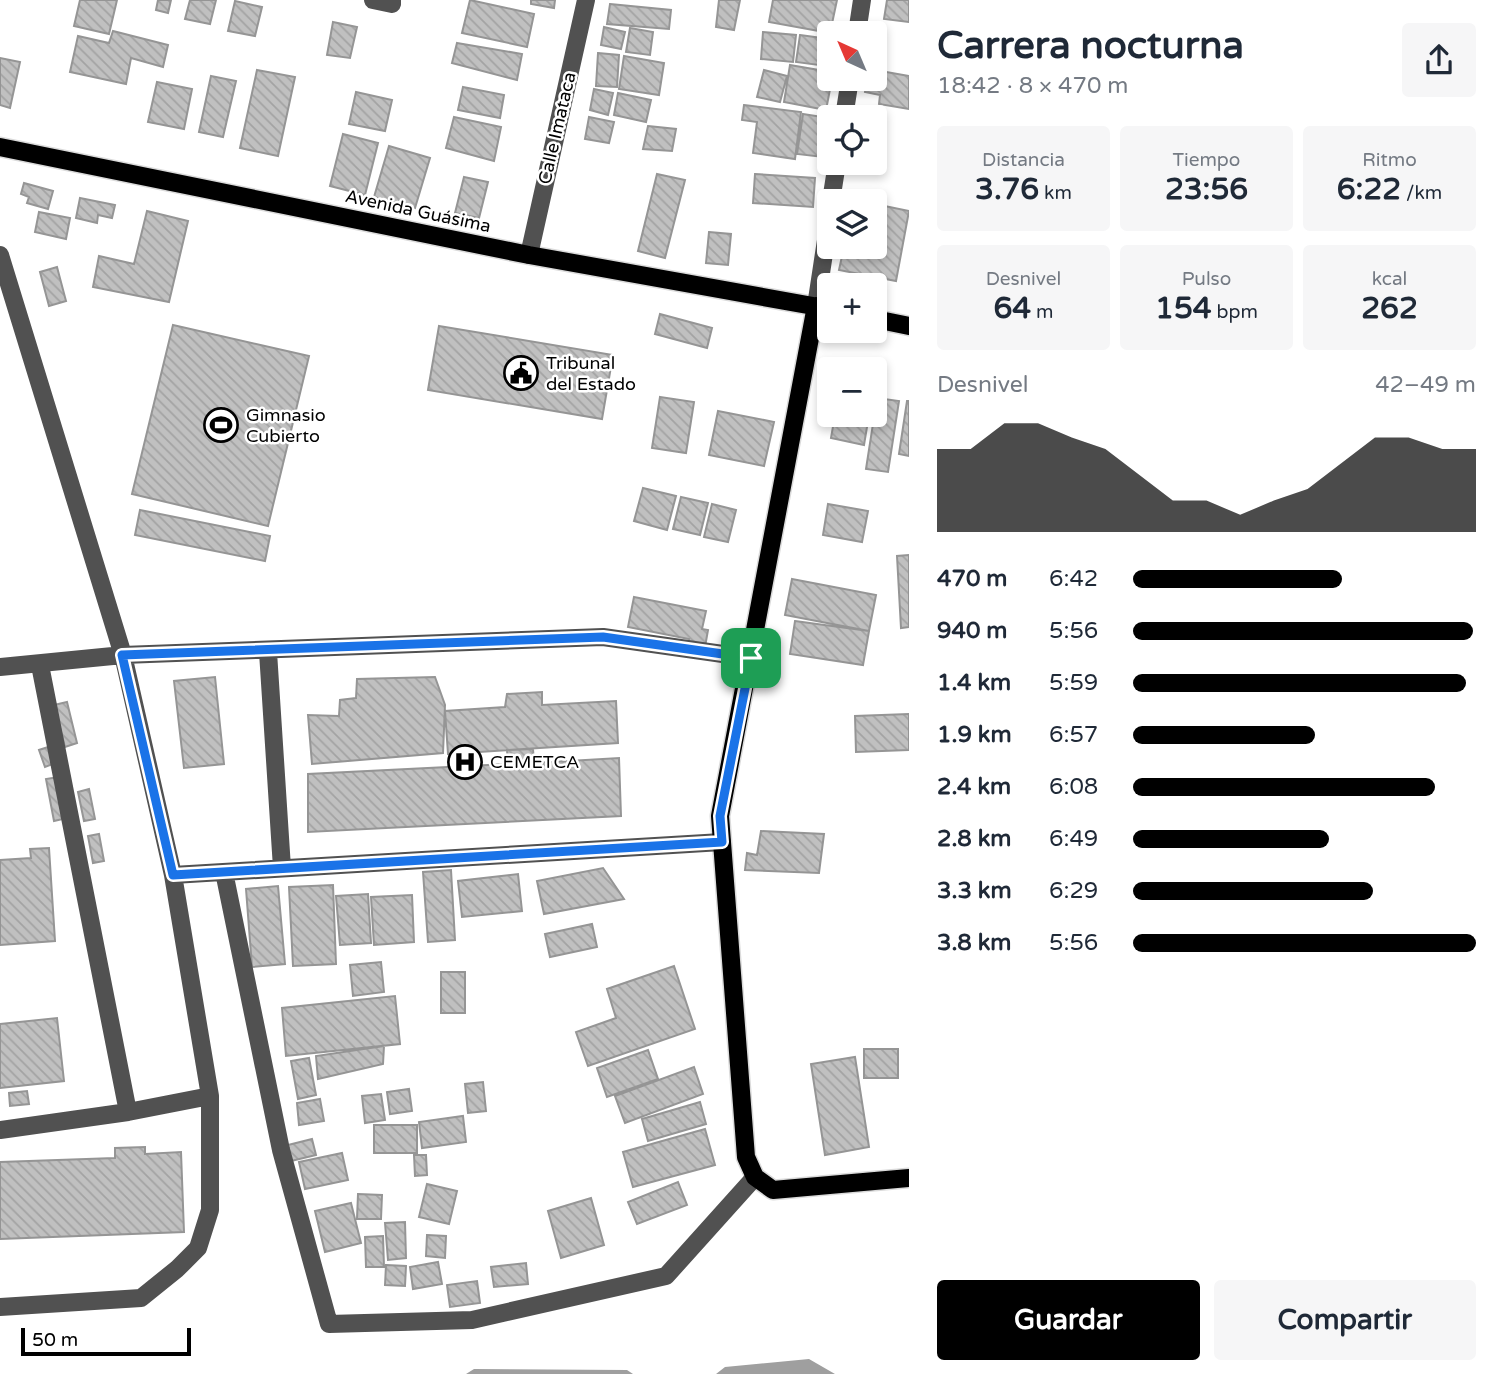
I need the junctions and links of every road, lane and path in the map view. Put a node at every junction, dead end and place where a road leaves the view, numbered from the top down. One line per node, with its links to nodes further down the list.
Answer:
1 (373, 0): 2 (street)
2 (392, 0)
3 (586, 0): 8 (street, Calle Imataca)
4 (862, 0): 5 (street)
5 (859, 21)
6 (0, 147): 8 (main road, Avenida Guásima)
7 (0, 255): 14 (street)
8 (528, 255): 9 (main road, Avenida Guásima)
9 (817, 306)
10 (887, 321): 11 (main road)
11 (909, 326)
12 (817, 336): 15 (main road)
13 (268, 652): 14 (street); 15 (street); 19 (street)
14 (122, 655): 16 (street); 21 (street)
15 (751, 658): 18 (main road)
16 (40, 665): 17 (street); 23 (street)
17 (0, 667)
18 (722, 842): 19 (street); 25 (main road)
19 (282, 869): 20 (street)
20 (224, 872): 21 (street); 25 (street)
21 (173, 875): 22 (street)
22 (210, 1096): 23 (street); 27 (street)
23 (128, 1112): 24 (street)
24 (0, 1130)
25 (755, 1177): 26 (main road)
26 (909, 1178)
27 (0, 1307)

